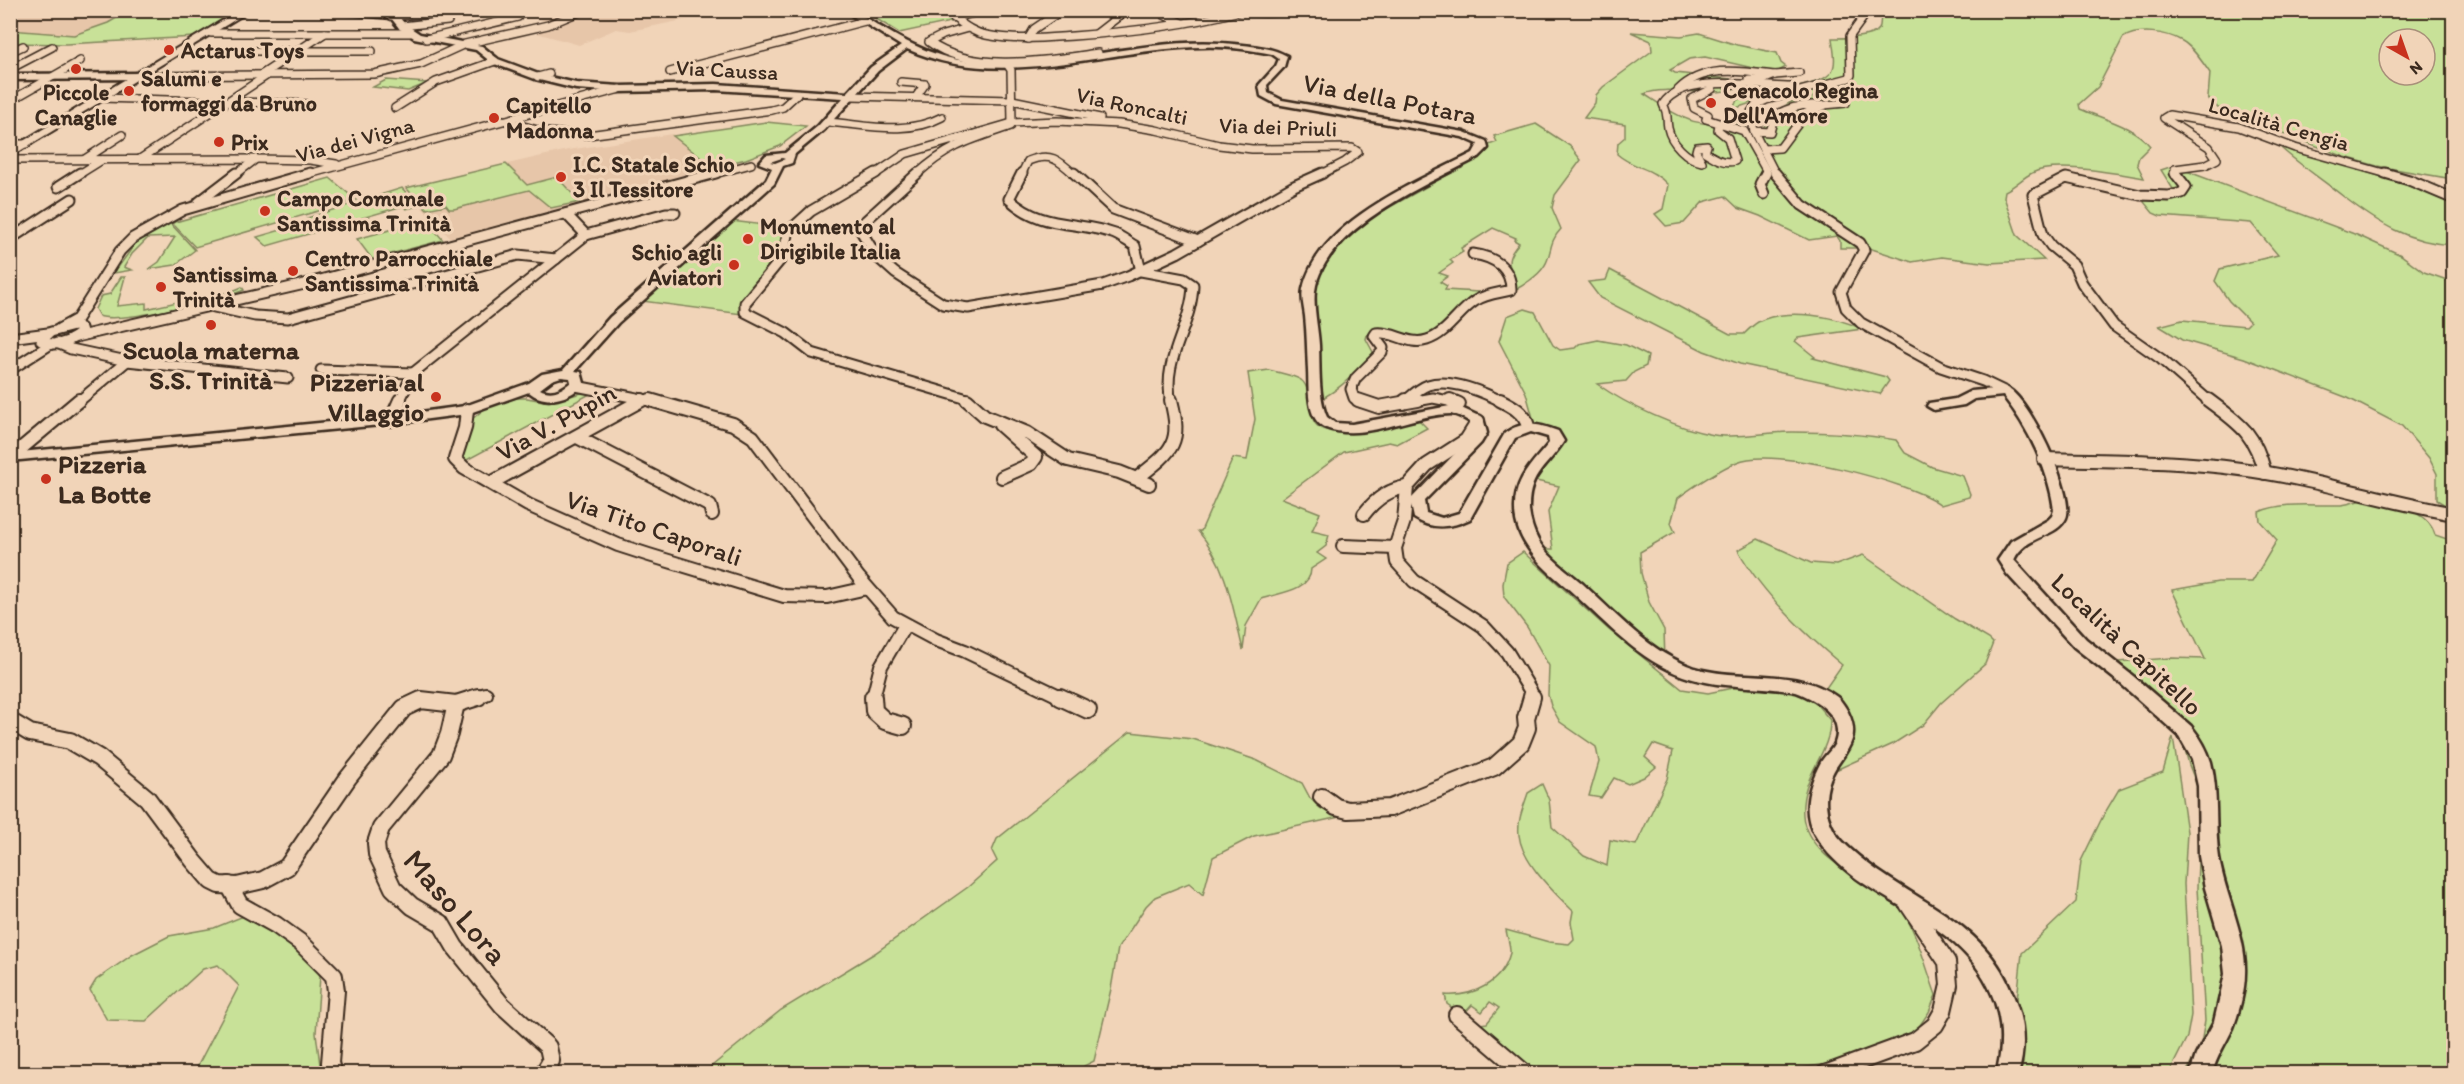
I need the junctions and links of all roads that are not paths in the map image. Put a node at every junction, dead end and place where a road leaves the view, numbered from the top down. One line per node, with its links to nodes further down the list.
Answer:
1 (247, 10): 20 (main road)
2 (313, 10): 13 (street)
3 (520, 10): 23 (street)
4 (584, 10): 25 (street)
5 (847, 10): 15 (street, Via della Potara)
6 (986, 10): 18 (street)
7 (1062, 10): 24 (street)
8 (1127, 10): 22 (street)
9 (1298, 10): 11 (street)
10 (1863, 10): 51 (street)
11 (1234, 11): 16 (street)
12 (501, 13): 13 (street); 17 (street)
13 (389, 14): 17 (street, Via Caussa)
14 (1164, 15): 16 (street)
15 (865, 21): 28 (street, Via della Potara); 38 (street)
16 (1182, 23): 22 (street)
17 (402, 26): 21 (street, Via Caussa)
18 (968, 28): 24 (street); 33 (street)
19 (326, 32): 20 (street); 21 (street); 30 (street)
20 (211, 33): 42 (main road)
21 (410, 33): 23 (street, Via Caussa)
22 (1096, 34): 24 (street); 33 (street)
23 (426, 39): 25 (street, Via Caussa)
24 (1028, 39)
25 (463, 45): 35 (street, Via Caussa); 43 (street)
26 (23, 46): 32 (street)
27 (52, 47): 37 (street)
28 (904, 47): 36 (street, Via della Potara); 55 (street)
29 (248, 51): 30 (street)
30 (297, 51): 31 (street); 43 (street)
31 (372, 51)
32 (10, 52)
33 (1098, 54): 36 (street, Via della Potara); 116 (street, Via della Potara)
34 (80, 61): 44 (street)
35 (495, 61): 45 (street, Via Caussa); 49 (street)
36 (1007, 64): 58 (street)
37 (10, 69)
38 (670, 72)
39 (1799, 73): 41 (street)
40 (549, 74): 45 (street)
41 (1775, 75): 48 (street); 53 (street)
42 (142, 76): 43 (street); 44 (street); 57 (main road)
43 (264, 76): 60 (street)
44 (55, 77): 46 (street); 59 (street)
45 (538, 77): 52 (street, Via Caussa)
46 (13, 78)
47 (901, 82): 56 (street)
48 (1724, 83): 51 (street); 53 (street); 69 (street)
49 (430, 86): 50 (street); 64 (street)
50 (440, 87)
51 (1821, 87): 70 (street)
52 (620, 89): 54 (street, Via Caussa); 66 (street, Via dei Vigna)
53 (1678, 90): 69 (street)
54 (797, 94): 55 (street, Via Caussa); 66 (street)
55 (848, 97): 56 (street, Via Caussa); 67 (street)
56 (916, 97): 58 (street, Via Caussa)
57 (102, 98): 60 (street); 74 (main road)
58 (1012, 100): 68 (street); 72 (street, Via Roncalti)
59 (10, 101)
60 (229, 101): 62 (street); 80 (street)
61 (1846, 103): 63 (street)
62 (307, 104)
63 (1824, 105): 70 (street); 76 (street)
64 (395, 108)
65 (942, 117): 67 (street)
66 (503, 120): 84 (street, Via dei Vigna)
67 (830, 120): 75 (street)
68 (1012, 124): 95 (street, Via dei Priuli); 98 (street, Via dei Priuli); 117 (street)
69 (1719, 124): 87 (street)
70 (1754, 131): 76 (street)
71 (122, 135): 78 (street)
72 (1246, 141)
73 (10, 144): 74 (street)
74 (26, 144): 77 (main road)
75 (801, 146): 83 (street); 83 (street)
76 (1763, 149): 111 (street)
77 (10, 154)
78 (85, 159): 79 (street); 82 (street)
79 (103, 159): 80 (street); 86 (street)
80 (140, 159): 81 (street)
81 (256, 159): 84 (street); 90 (street)
82 (10, 160)
83 (771, 164): 85 (street); 106 (street)
84 (339, 165): 90 (street, Via dei Vigna)
85 (750, 165): 92 (street)
86 (58, 187)
87 (1764, 194)
88 (72, 199): 94 (street)
89 (2454, 199): 124 (street, Località Cengia)
90 (193, 206): 100 (street, Via dei Vigna)
91 (675, 213): 93 (street)
92 (566, 214): 93 (street); 99 (street)
93 (585, 235): 97 (street)
94 (11, 237)
95 (1198, 241): 98 (street, Via dei Priuli); 98 (street)
96 (1473, 254): 113 (street)
97 (556, 259): 99 (street); 107 (street)
98 (1141, 271): 117 (street)
99 (210, 306): 100 (street)
100 (76, 334): 102 (street); 102 (street); 103 (street)
101 (10, 338): 102 (street)
102 (48, 341): 104 (street)
103 (127, 361): 108 (street); 122 (street)
104 (10, 370)
105 (321, 370): 107 (street)
106 (567, 373): 109 (street); 110 (street)
107 (413, 374): 118 (street)
108 (288, 378)
109 (534, 386): 110 (street); 115 (street)
110 (576, 387): 112 (street)
111 (2006, 392): 114 (street); 123 (street, Località Capitello)
112 (643, 400): 121 (street, Via V. Pupin); 133 (street)
113 (1401, 404): 116 (street); 120 (street)
114 (1934, 406)
115 (466, 410): 118 (street); 126 (street, Via Tito Caporali)
116 (1455, 410): 119 (street)
117 (992, 419): 125 (street)
118 (391, 420): 122 (street)
119 (1478, 421): 120 (street); 127 (street)
120 (1528, 426): 142 (street)
121 (577, 437): 126 (street, Via V. Pupin); 128 (street)
122 (11, 457)
123 (2044, 459): 124 (street); 149 (street, Località Capitello)
124 (2265, 473): 130 (street)
125 (1002, 477)
126 (491, 483): 133 (street, Via Tito Caporali)
127 (1407, 487): 129 (street); 132 (street)
128 (712, 514)
129 (1364, 514)
130 (2454, 514)
131 (1343, 546): 132 (street)
132 (1395, 548): 140 (street)
133 (867, 588): 134 (street)
134 (905, 625): 137 (street); 139 (street)
135 (486, 694): 136 (street)
136 (456, 704): 141 (street); 145 (street, Maso Lora)
137 (1088, 710)
138 (10, 721): 141 (street)
139 (903, 726)
140 (1322, 796)
141 (228, 885): 144 (street)
142 (1900, 893): 147 (street); 148 (street)
143 (1457, 1015): 146 (street)
144 (333, 1074)
145 (543, 1074)
146 (1526, 1074)
147 (1825, 1074)
148 (2007, 1074)
149 (2200, 1074)

